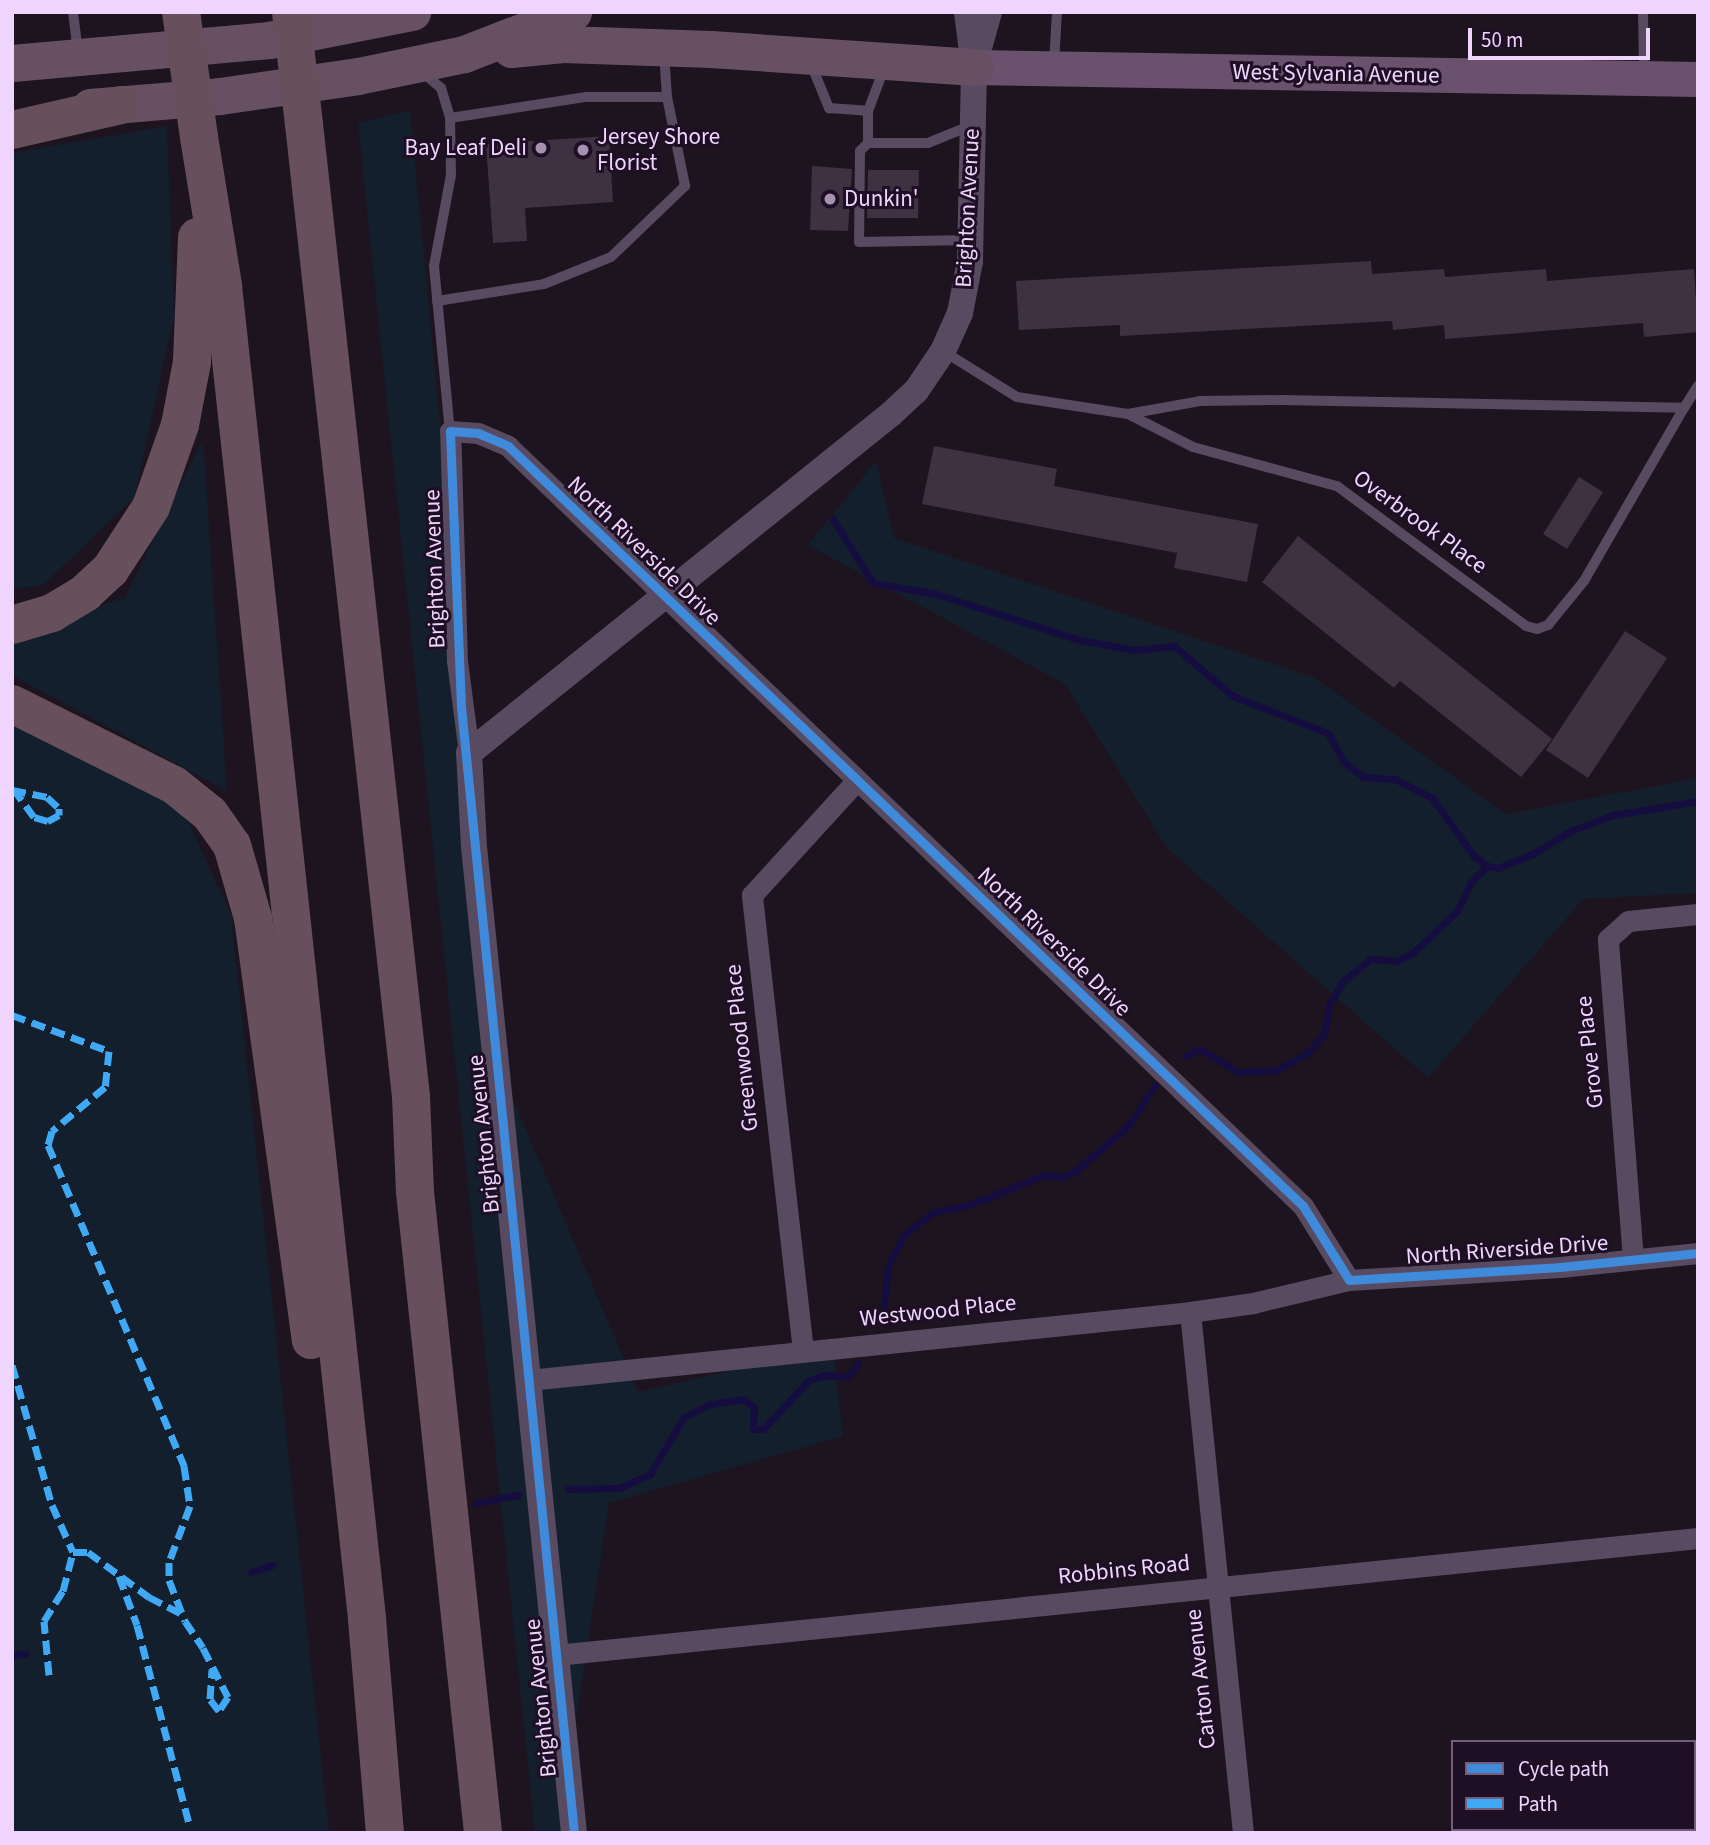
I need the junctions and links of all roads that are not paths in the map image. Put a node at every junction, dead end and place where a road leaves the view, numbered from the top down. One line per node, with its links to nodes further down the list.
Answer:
1 (72, 12): 13 (lane)
2 (181, 12): 29 (highway, bridge)
3 (291, 12): 55 (highway, bridge)
4 (412, 12): 13 (highway)
5 (573, 12): 11 (highway)
6 (967, 12): 17 (street, Brighton Avenue)
7 (989, 12): 17 (street, Brighton Avenue)
8 (1057, 12): 18 (lane)
9 (1643, 12): 19 (lane)
10 (664, 47): 11 (highway); 12 (highway); 21 (lane)
11 (464, 54): 16 (highway)
12 (808, 55): 14 (highway); 23 (lane)
13 (79, 57): 15 (highway)
14 (887, 61): 17 (highway); 23 (lane)
15 (12, 63)
16 (413, 64): 22 (highway); 25 (lane)
17 (974, 67): 18 (main road, West Sylvania Avenue); 26 (street, Brighton Avenue)
18 (1054, 68): 19 (main road, West Sylvania Avenue)
19 (1644, 79): 20 (main road, West Sylvania Avenue)
20 (1698, 79)
21 (667, 97): 25 (lane); 31 (lane)
22 (121, 105): 24 (highway); 27 (highway)
23 (868, 111): 28 (lane)
24 (12, 113)
25 (450, 118): 31 (lane)
26 (972, 125): 28 (lane); 30 (street, Brighton Avenue)
27 (12, 131)
28 (868, 143): 30 (lane)
29 (201, 149): 38 (highway); 52 (highway)
30 (970, 240): 32 (street, Brighton Avenue)
31 (437, 301): 36 (lane)
32 (943, 351): 35 (lane, Overbrook Place); 37 (street, Brighton Avenue)
33 (1698, 386): 34 (lane)
34 (1684, 408): 35 (lane); 35 (lane, Overbrook Place)
35 (1128, 414)
36 (450, 431): 37 (street, North Riverside Drive); 40 (street, Brighton Avenue)
37 (664, 597): 40 (street, Brighton Avenue); 41 (street, North Riverside Drive)
38 (12, 625)
39 (12, 704): 52 (highway)
40 (469, 753): 48 (street, Brighton Avenue)
41 (857, 780): 45 (street, North Riverside Drive); 47 (street, Greenwood Place)
42 (1698, 914): 44 (street, Grove Place)
43 (1698, 1252): 44 (street, North Riverside Drive)
44 (1633, 1259): 45 (street, North Riverside Drive)
45 (1349, 1280): 46 (street, Westwood Place)
46 (1190, 1312): 47 (street, Westwood Place); 50 (street, Carton Avenue)
47 (803, 1351): 48 (street, Westwood Place)
48 (529, 1380): 51 (street, Brighton Avenue)
49 (1698, 1538): 50 (street, Robbins Road)
50 (1218, 1587): 51 (street, Robbins Road); 57 (street, Carton Avenue)
51 (556, 1654): 56 (street, Brighton Avenue)
52 (373, 1727): 54 (highway)
53 (1558, 1831): 58 (street)
54 (385, 1833)
55 (483, 1833)
56 (574, 1833)
57 (1243, 1833)
58 (1541, 1833)

